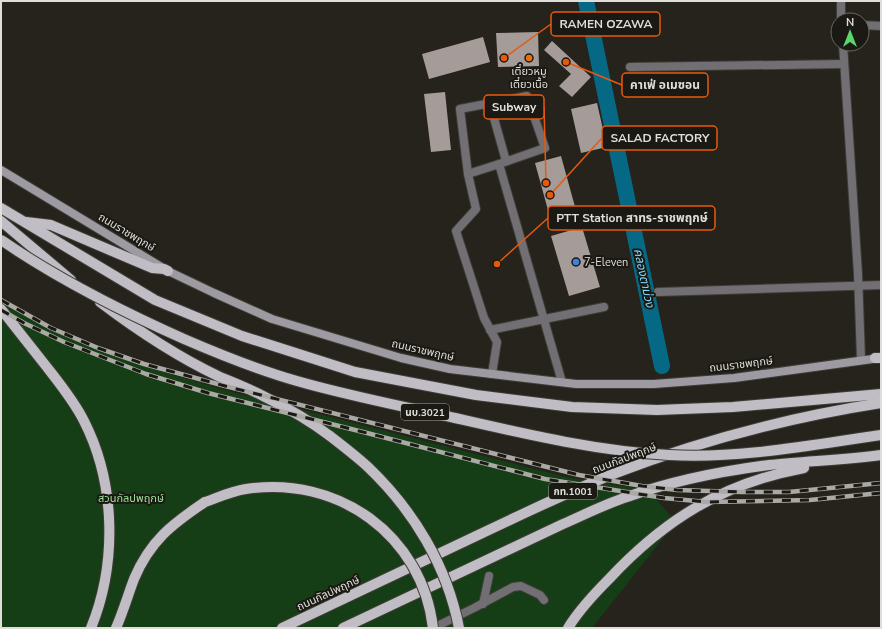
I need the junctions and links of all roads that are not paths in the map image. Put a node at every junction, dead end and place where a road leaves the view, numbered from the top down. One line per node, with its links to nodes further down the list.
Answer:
1 (841, 1): 2 (street)
2 (841, 12)
3 (870, 25): 4 (street)
4 (881, 26)
5 (843, 52): 6 (street)
6 (844, 64): 7 (street); 17 (street)
7 (630, 67)
8 (490, 104): 9 (street); 9 (street); 11 (street)
9 (502, 163): 11 (street); 22 (street)
10 (1, 170): 16 (main road, ถนนราชพฤกษ์)
11 (468, 174): 23 (street)
12 (1, 208): 14 (main road, นบ.3021)
13 (1, 221): 41 (main road, bridge)
14 (22, 222): 16 (main road); 28 (main road, นบ.3021)
15 (1, 240): 30 (main road, นบ.3021, bridge)
16 (168, 271): 26 (main road, ถนนราชพฤกษ์)
17 (859, 285): 18 (street); 19 (street); 25 (street)
18 (881, 285)
19 (658, 292)
20 (604, 307): 22 (street)
21 (1, 309): 36 (main road)
22 (544, 319): 23 (street); 27 (street)
23 (490, 330): 26 (street)
24 (879, 358): 25 (main road, ถนนราชพฤกษ์)
25 (861, 359): 27 (main road, ถนนราชพฤกษ์)
26 (492, 374): 27 (main road, ถนนราชพฤกษ์)
27 (562, 382)
28 (881, 394)
29 (881, 403): 38 (main road, ถนนกัลปพฤกษ์ / กท.1001)
30 (881, 435)
31 (881, 455): 32 (main road, กท.1001)
32 (857, 458): 39 (main road, กท.1001); 42 (main road)
33 (489, 576): 35 (street)
34 (544, 600): 35 (street)
35 (483, 604): 40 (street)
36 (91, 628)
37 (116, 628): 40 (main road, bridge)
38 (282, 628)
39 (342, 628)
40 (433, 628)
41 (459, 628)
42 (568, 628)

